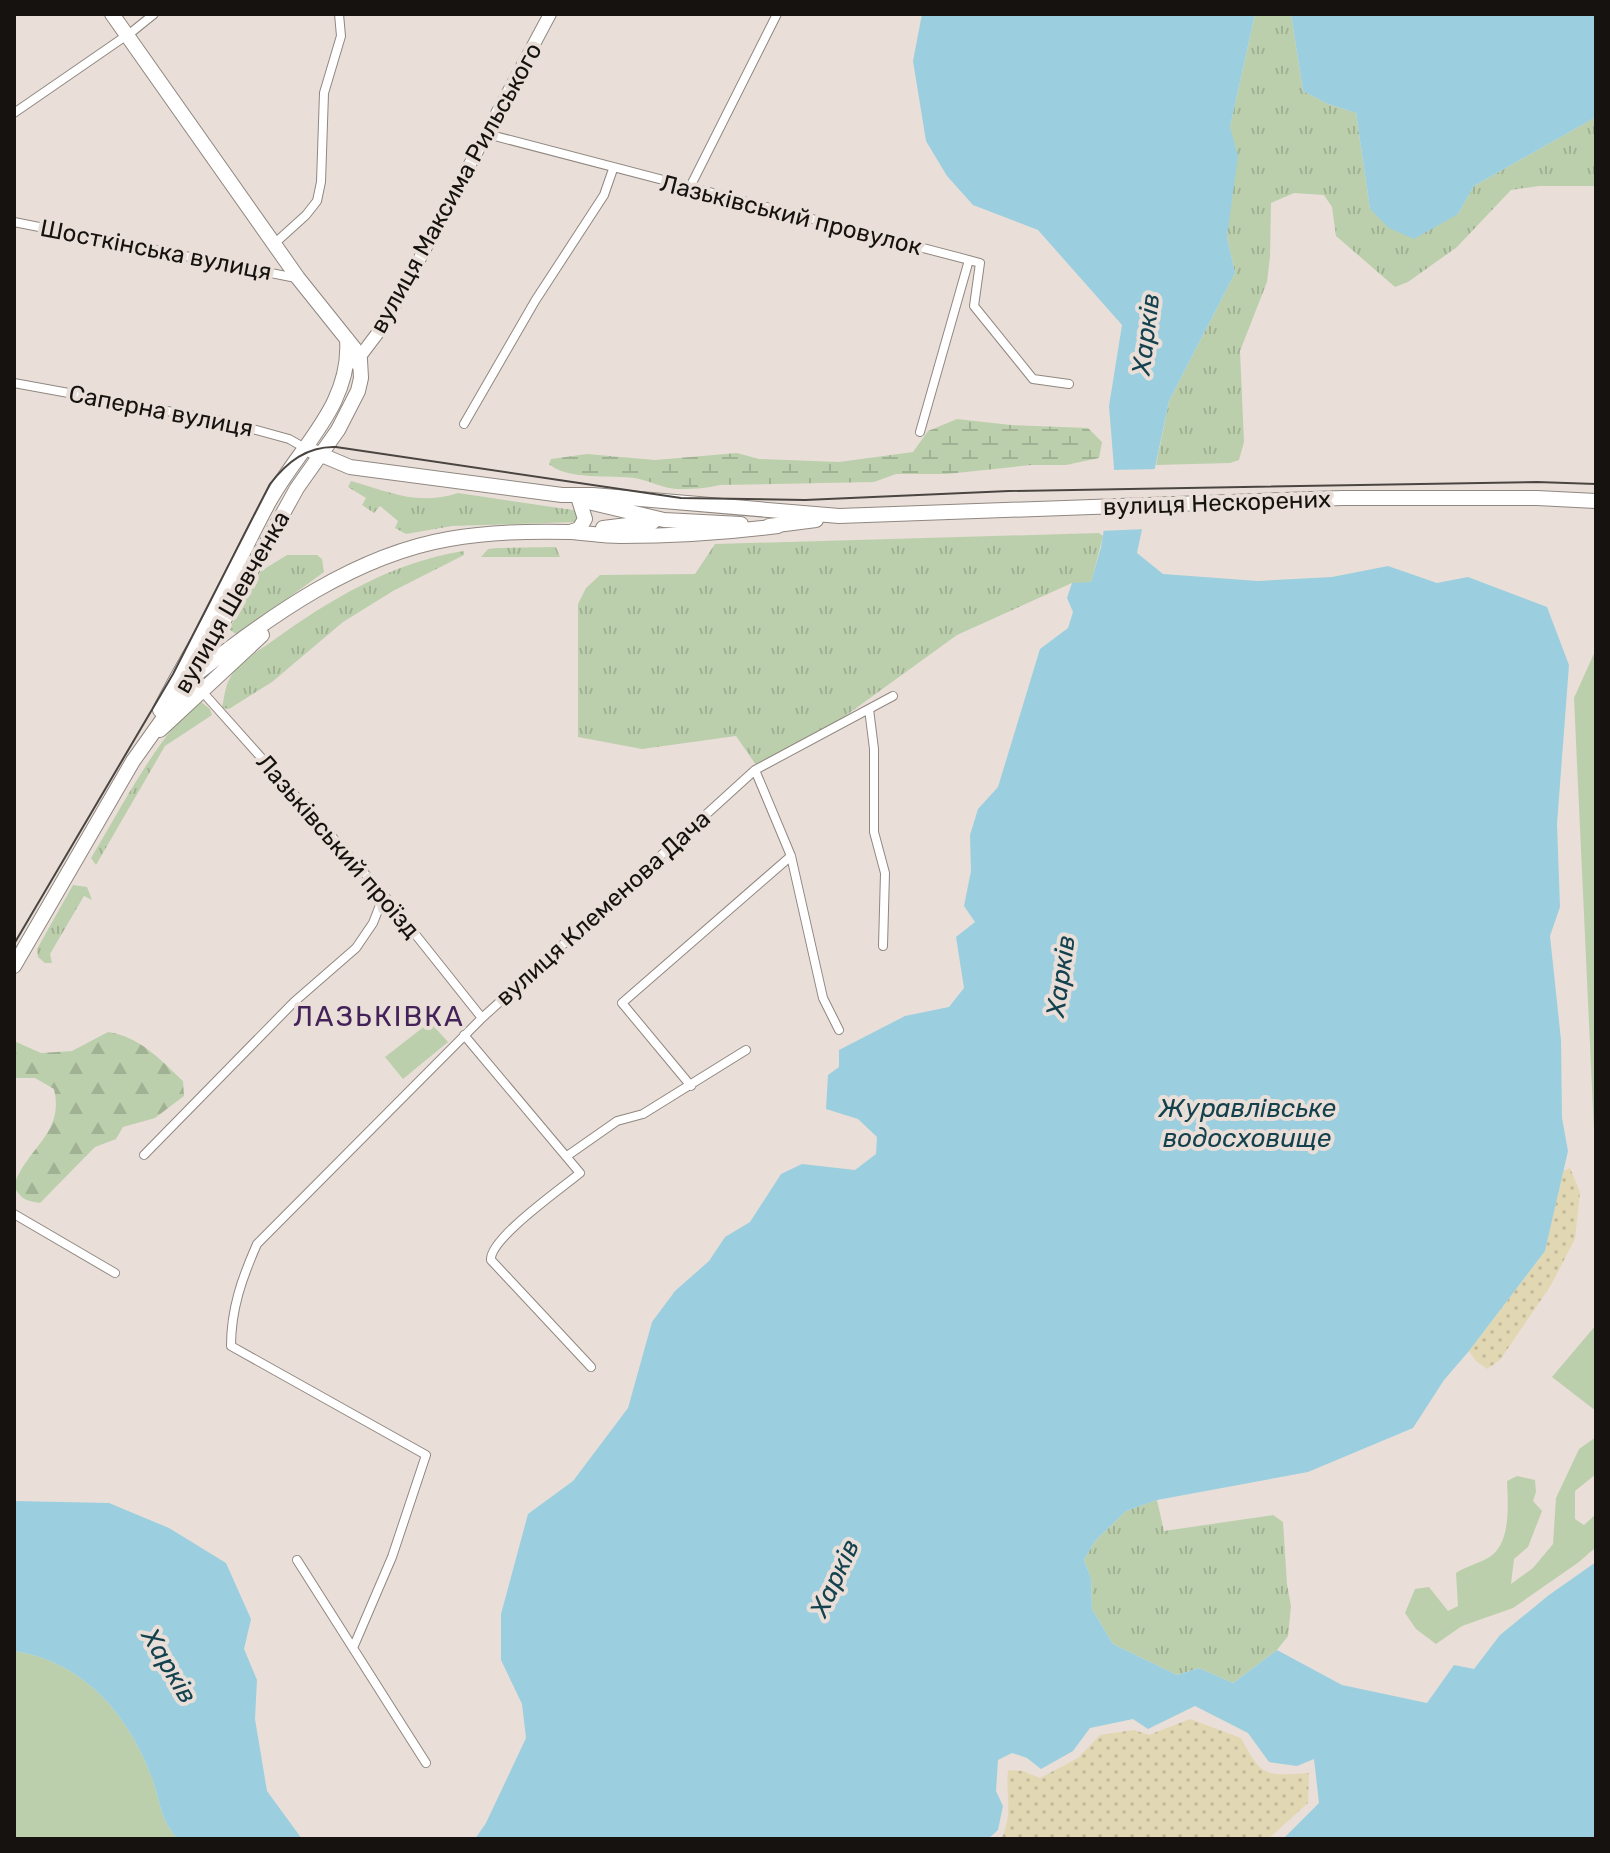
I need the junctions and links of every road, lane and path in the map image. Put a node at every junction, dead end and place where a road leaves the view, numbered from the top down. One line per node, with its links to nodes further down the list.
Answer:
1 (112, 14): 6 (main road)
2 (154, 14): 6 (street)
3 (339, 14): 12 (street)
4 (550, 14): 8 (main road, вулиця Максима Рильського)
5 (777, 14): 10 (street)
6 (127, 36): 7 (street); 12 (main road)
7 (14, 113)
8 (487, 134): 9 (street, Лазьківський провулок); 16 (main road, вулиця Максима Рильського)
9 (613, 169): 10 (street, Лазьківський провулок); 20 (street)
10 (689, 189): 13 (street, Лазьківський провулок)
11 (14, 222): 14 (street, Шосткінська вулиця)
12 (274, 244): 14 (main road)
13 (969, 260): 19 (street); 21 (street)
14 (298, 278): 15 (main road)
15 (347, 339): 16 (main road, вулиця Максима Рильського); 17 (main road, вулиця Максима Рильського)
16 (360, 360): 17 (main road, вулиця Максима Рильського); 23 (main road, вулиця Максима Рильського)
17 (347, 370): 22 (main road, вулиця Максима Рильського)
18 (14, 383): 22 (street, Саперна вулиця)
19 (1069, 384)
20 (464, 424)
21 (920, 432)
22 (305, 448): 23 (main road, вулиця Нескорених); 31 (main road, вулиця Шевченка)
23 (320, 456): 24 (main road, вулиця Нескорених); 30 (main road, вулиця Шевченка)
24 (572, 497): 26 (main road, вулиця Нескорених); 27 (main road, вулиця Нескорених); 28 (main road)
25 (1596, 501): 26 (main road, вулиця Нескорених)
26 (778, 519): 27 (main road); 28 (main road)
27 (664, 520): 28 (main road)
28 (569, 532): 29 (main road)
29 (305, 598): 32 (main road); 34 (main road)
30 (224, 622): 32 (main road); 33 (main road, вулиця Шевченка)
31 (207, 625): 33 (main road); 37 (main road, вулиця Шевченка)
32 (239, 641): 33 (main road)
33 (192, 678): 34 (street, Лазьківський проїзд); 37 (main road); 38 (main road, вулиця Шевченка)
34 (201, 691): 38 (main road); 41 (street, Лазьківський проїзд)
35 (893, 696): 36 (street, вулиця Клеменова Дача)
36 (869, 709): 39 (street, вулиця Клеменова Дача); 42 (street)
37 (158, 715): 38 (main road, вулиця Шевченка)
38 (142, 746): 43 (main road, вулиця Шевченка)
39 (755, 770): 40 (street); 44 (street, вулиця Клеменова Дача)
40 (791, 856): 45 (street); 48 (street)
41 (384, 895): 44 (street, Лазьківський проїзд); 49 (street)
42 (883, 946)
43 (14, 966)
44 (482, 1018): 46 (street, вулиця Клеменова Дача)
45 (839, 1030)
46 (464, 1035): 50 (street); 55 (street, вулиця Клеменова Дача)
47 (746, 1050): 48 (street)
48 (691, 1086): 50 (street)
49 (144, 1155)
50 (567, 1156): 53 (street)
51 (14, 1214): 52 (street)
52 (115, 1273)
53 (591, 1367)
54 (297, 1560): 55 (street)
55 (353, 1648): 56 (street)
56 (426, 1763)

